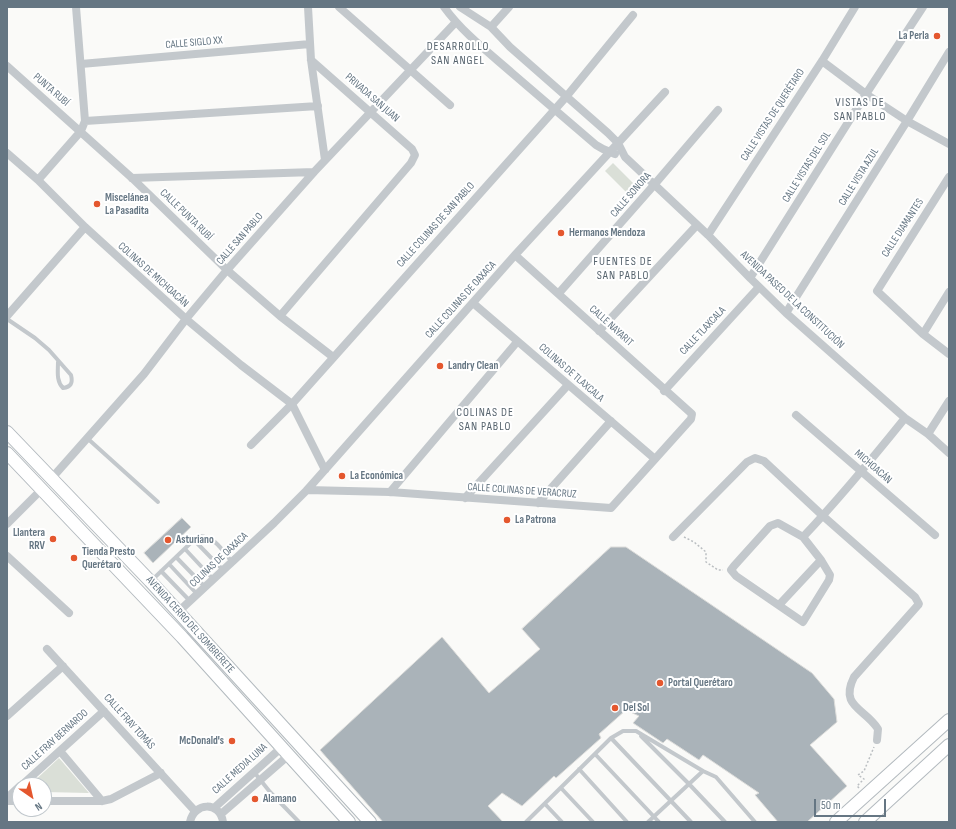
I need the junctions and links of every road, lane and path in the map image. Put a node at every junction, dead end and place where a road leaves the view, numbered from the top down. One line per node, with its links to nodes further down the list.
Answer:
1 (76, 7): 16 (street)
2 (308, 7): 12 (street)
3 (339, 7): 18 (street)
4 (444, 7): 10 (street)
5 (460, 7): 11 (street)
6 (509, 7): 11 (street)
7 (855, 7): 15 (street, CALLE VISTAS DE QUERÉTARO)
8 (923, 7): 20 (street, CALLE VISTAS DEL SOL)
9 (633, 15): 21 (street, CALLE COLINAS DE SAN PABLO)
10 (455, 23): 18 (street, CALLE SAN PABLO); 24 (street)
11 (491, 27): 21 (street)
12 (310, 44): 14 (street); 16 (street, CALLE SIGLO XX)
13 (949, 52): 28 (street, CALLE VISTA AZUL)
14 (311, 60): 23 (street); 26 (street, PRIVADA SAN JUAN)
15 (822, 61): 20 (street); 43 (street, CALLE VISTAS DE QUERÉTARO)
16 (80, 64): 27 (street)
17 (7, 66): 29 (street, PUNTA RUBÍ)
18 (410, 70): 22 (street); 26 (street, CALLE SAN PABLO)
19 (665, 92): 30 (street, CALLE COLINAS DE OAXACA)
20 (866, 94): 28 (street); 46 (street, CALLE VISTAS DEL SOL)
21 (566, 97): 24 (street, CALLE COLINAS DE SAN PABLO); 30 (street)
22 (450, 105)
23 (318, 106): 27 (street); 35 (street)
24 (554, 110): 33 (street); 59 (street, CALLE COLINAS DE SAN PABLO)
25 (718, 110): 40 (street, CALLE SONORA)
26 (371, 112): 35 (street, CALLE SAN PABLO); 52 (street, PRIVADA SAN JUAN)
27 (85, 121): 29 (street)
28 (907, 121): 31 (street); 51 (street, CALLE VISTA AZUL)
29 (81, 131): 38 (street, CALLE PUNTA RUBÍ); 39 (street)
30 (618, 143): 33 (street, CALLE COLINAS DE OAXACA); 34 (street, AVENIDA PASEO DE LA CONSTITUCIÓN)
31 (949, 144)
32 (7, 153): 39 (street, COLINAS DE MICHOACÁN)
33 (610, 153): 34 (street); 44 (street, CALLE COLINAS DE OAXACA)
34 (625, 156): 40 (street, AVENIDA PASEO DE LA CONSTITUCIÓN)
35 (325, 160): 36 (street, CALLE SAN PABLO)
36 (314, 172): 38 (street); 45 (street, CALLE SAN PABLO)
37 (949, 177): 56 (street, CALLE DIAMANTES)
38 (132, 178): 45 (street, CALLE PUNTA RUBÍ)
39 (38, 180): 42 (street, COLINAS DE MICHOACÁN)
40 (654, 185): 41 (street, AVENIDA PASEO DE LA CONSTITUCIÓN); 49 (street, CALLE SONORA)
41 (697, 224): 43 (street, AVENIDA PASEO DE LA CONSTITUCIÓN); 55 (street)
42 (85, 227): 53 (street); 54 (street, COLINAS DE MICHOACÁN)
43 (708, 235): 46 (street, AVENIDA PASEO DE LA CONSTITUCIÓN)
44 (515, 255): 49 (street, CALLE NAYARIT); 50 (street, CALLE COLINAS DE OAXACA)
45 (227, 270): 52 (street, CALLE PUNTA RUBÍ); 54 (street, CALLE SAN PABLO)
46 (750, 278): 47 (street, AVENIDA PASEO DE LA CONSTITUCIÓN)
47 (759, 287): 51 (street, AVENIDA PASEO DE LA CONSTITUCIÓN); 62 (street, CALLE TLAXCALA)
48 (949, 292): 56 (street)
49 (559, 293): 55 (street, CALLE NAYARIT)
50 (473, 303): 57 (street, COLINAS DE TLAXCALA); 76 (street, CALLE COLINAS DE OAXACA)
51 (786, 313): 67 (street, AVENIDA PASEO DE LA CONSTITUCIÓN)
52 (280, 316): 59 (street, CALLE PUNTA RUBÍ)
53 (7, 317): 60 (lane)
54 (186, 319): 64 (street, COLINAS DE MICHOACÁN); 71 (street, CALLE SAN PABLO)
55 (599, 331): 62 (street, CALLE NAYARIT)
56 (923, 334): 58 (street)
57 (518, 342): 61 (street, COLINAS DE TLAXCALA); 81 (street)
58 (949, 354)
59 (333, 357): 64 (street, CALLE COLINAS DE SAN PABLO)
60 (58, 362): 60 (lane)
61 (568, 385): 68 (street, COLINAS DE TLAXCALA); 82 (street)
62 (664, 390): 65 (street, CALLE NAYARIT)
63 (949, 401): 70 (street)
64 (292, 404): 72 (street, CALLE COLINAS DE SAN PABLO); 76 (street)
65 (692, 414): 75 (street, CALLE COLINAS DE VERACRUZ)
66 (796, 415): 77 (street, MICHOACÁN)
67 (906, 418): 70 (street, AVENIDA PASEO DE LA CONSTITUCIÓN); 77 (street)
68 (610, 421): 75 (street, COLINAS DE TLAXCALA); 84 (street)
69 (7, 432): 78 (main road, AVENIDA CERRO DEL SOMBRERETE)
70 (928, 434): 74 (street, AVENIDA PASEO DE LA CONSTITUCIÓN)
71 (87, 438): 78 (street, CALLE SAN PABLO); 83 (lane)
72 (251, 445)
73 (7, 453): 79 (main road, AVENIDA CERRO DEL SOMBRERETE)
74 (949, 453)
75 (655, 459): 84 (street, CALLE COLINAS DE VERACRUZ)
76 (325, 470): 80 (street, CALLE COLINAS DE OAXACA)
77 (862, 472): 85 (street); 88 (street, MICHOACÁN)
78 (51, 478): 102 (main road, AVENIDA CERRO DEL SOMBRERETE)
79 (42, 489): 87 (street); 119 (main road, AVENIDA CERRO DEL SOMBRERETE)
80 (307, 490): 81 (street, CALLE COLINAS DE VERACRUZ); 86 (street, CALLE COLINAS DE OAXACA)
81 (390, 492): 82 (street, CALLE COLINAS DE VERACRUZ)
82 (466, 498): 84 (street, CALLE COLINAS DE VERACRUZ)
83 (158, 502)
84 (538, 503)
85 (823, 516): 89 (street); 90 (street); 116 (street)
86 (274, 523): 96 (street, COLINAS DE OAXACA)
87 (7, 524)
88 (935, 535)
89 (673, 537): 98 (path)
90 (803, 537): 95 (street); 98 (street)
91 (194, 540): 92 (lane); 96 (lane); 100 (lane)
92 (185, 549): 94 (lane); 101 (lane)
93 (7, 556): 108 (street)
94 (176, 557): 97 (lane); 103 (lane)
95 (821, 560): 106 (street); 106 (street)
96 (232, 562): 100 (street, COLINAS DE OAXACA)
97 (169, 564): 99 (lane); 104 (lane)
98 (731, 570): 106 (street)
99 (161, 571): 102 (lane); 105 (lane)
100 (223, 571): 101 (street, COLINAS DE OAXACA)
101 (213, 580): 103 (street, COLINAS DE OAXACA)
102 (150, 581): 107 (main road, AVENIDA CERRO DEL SOMBRERETE)
103 (205, 588): 104 (street, COLINAS DE OAXACA)
104 (198, 594): 105 (street, COLINAS DE OAXACA)
105 (190, 601): 107 (street, COLINAS DE OAXACA)
106 (779, 604)
107 (178, 612): 141 (main road, AVENIDA CERRO DEL SOMBRERETE)
108 (69, 613)
109 (47, 649): 110 (street, CALLE FRAY TOMÁS)
110 (63, 666): 111 (street, CALLE FRAY TOMÁS); 112 (street)
111 (104, 711): 118 (street, CALLE FRAY BERNARDO); 124 (street, CALLE FRAY TOMÁS)
112 (7, 716)
113 (949, 720): 129 (main road)
114 (636, 731): 115 (lane); 123 (lane); 127 (lane)
115 (612, 738): 120 (lane); 130 (lane)
116 (877, 740): 129 (path)
117 (949, 746): 152 (main road)
118 (60, 751): 125 (street, CALLE FRAY BERNARDO); 132 (street)
119 (285, 751): 122 (street, CALLE MEDIA LUNA); 126 (street, CALLE MEDIA LUNA); 140 (main road, AVENIDA CERRO DEL SOMBRERETE)
120 (595, 754): 121 (lane); 136 (lane)
121 (579, 770): 128 (lane); 145 (lane)
122 (254, 772): 126 (lane); 134 (street, CALLE MEDIA LUNA)
123 (703, 772): 127 (lane); 150 (lane)
124 (161, 773): 132 (street); 135 (street, CALLE FRAY TOMÁS)
125 (31, 777)
126 (260, 779): 137 (street, CALLE MEDIA LUNA); 139 (lane)
127 (689, 784): 130 (lane); 149 (lane)
128 (561, 788): 133 (lane); 144 (lane)
129 (865, 796): 151 (main road)
130 (671, 800): 136 (lane); 148 (lane)
131 (52, 801): 132 (street)
132 (102, 801)
133 (545, 804): 142 (lane); 143 (lane)
134 (214, 808): 135 (street); 137 (street)
135 (195, 811): 138 (street)
136 (654, 816): 146 (lane); 147 (lane)
137 (222, 818)
138 (190, 822)
139 (300, 822)
140 (349, 822)
141 (370, 822)
142 (526, 822)
143 (562, 822)
144 (593, 822)
145 (627, 822)
146 (648, 822)
147 (659, 822)
148 (691, 822)
149 (725, 822)
150 (755, 822)
151 (836, 822)
152 (865, 822)

